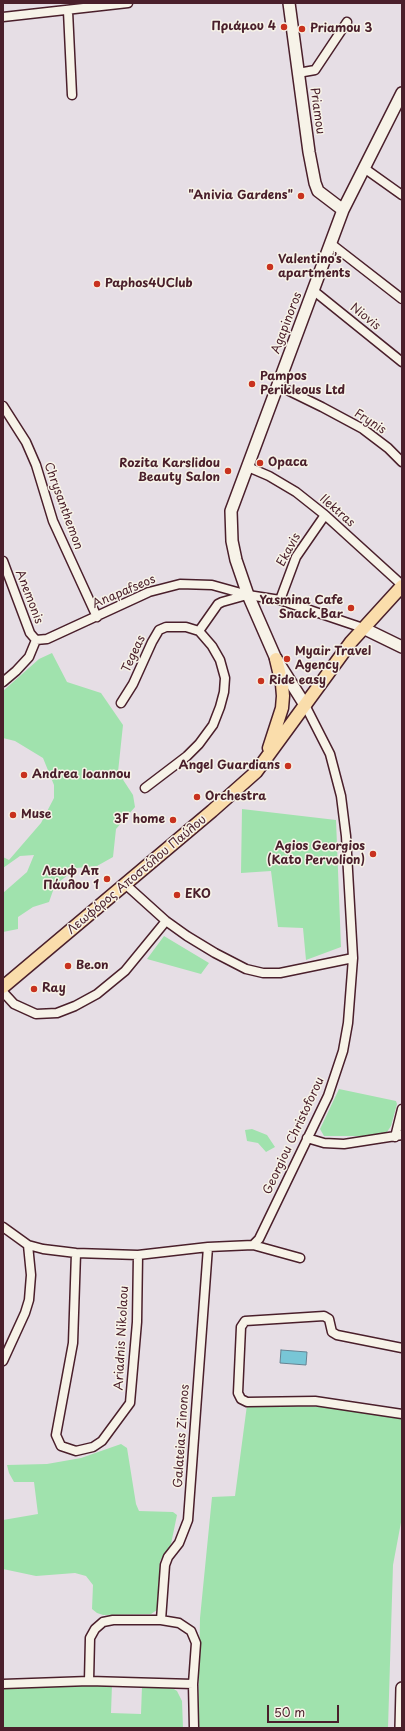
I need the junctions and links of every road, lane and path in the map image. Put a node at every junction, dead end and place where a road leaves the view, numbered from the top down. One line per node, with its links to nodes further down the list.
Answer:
1 (128, 3): 3 (street)
2 (289, 3): 6 (main road, Priamou)
3 (68, 11): 4 (street); 8 (street)
4 (3, 17)
5 (347, 22): 6 (street)
6 (298, 73): 11 (main road, Priamou)
7 (402, 93): 9 (main road, Agapinoros)
8 (72, 95)
9 (364, 168): 10 (street); 11 (main road, Agapinoros)
10 (402, 195)
11 (343, 210): 12 (main road, Agapinoros)
12 (330, 243): 13 (main road, Agapinoros); 14 (street)
13 (314, 291): 15 (street, Niovis); 16 (main road, Agapinoros)
14 (402, 299)
15 (402, 362)
16 (277, 385): 18 (street, Frynis); 19 (main road, Agapinoros)
17 (3, 406): 25 (street, Chrysanthemon)
18 (402, 462)
19 (248, 467): 20 (street, Ilektras); 23 (main road, Agapinoros)
20 (325, 515): 22 (street, Ilektras); 24 (street, Ekavis)
21 (3, 561): 28 (street, Anemonis)
22 (402, 586): 26 (main road)
23 (248, 595): 24 (street, Anapafseos); 25 (street, Anapafseos); 27 (street); 30 (main road, Agapinoros)
24 (280, 600): 26 (street, Anapafseos)
25 (97, 617): 28 (street, Anapafseos)
26 (367, 624): 29 (main road); 33 (main road)
27 (199, 631): 32 (street, Tegeas); 35 (street)
28 (36, 640): 31 (street)
29 (400, 645)
30 (276, 659): 33 (main road, Agapinoros); 34 (main road)
31 (3, 682)
32 (121, 703)
33 (305, 705): 34 (main road, Λεωφόρος Αποστόλου Παύλου); 38 (street, Georgiou Christoforou)
34 (266, 758): 36 (main road, Λεωφόρος Αποστόλου Παύλου)
35 (145, 788)
36 (125, 884): 37 (street); 39 (main road, Λεωφόρος Αποστόλου Παύλου)
37 (166, 921): 38 (street); 40 (street)
38 (353, 958): 43 (street, Georgiou Christoforou)
39 (3, 987)
40 (3, 992)
41 (402, 1109): 42 (street)
42 (398, 1136): 43 (street)
43 (307, 1138): 46 (street, Georgiou Christoforou)
44 (3, 1226): 45 (street)
45 (28, 1245): 48 (street); 52 (street)
46 (253, 1245): 47 (street); 50 (street)
47 (208, 1247): 49 (street); 54 (street, Galateias Zinonos)
48 (76, 1253): 49 (street); 49 (street, Ariadnis Nikolaou)
49 (138, 1255)
50 (300, 1258)
51 (402, 1348): 53 (street)
52 (3, 1361)
53 (402, 1414)
54 (161, 1620): 55 (street); 57 (street)
55 (89, 1681): 56 (street); 57 (street)
56 (3, 1684)
57 (193, 1684): 59 (street)
58 (402, 1688): 60 (main road)
59 (194, 1728)
60 (401, 1728)

